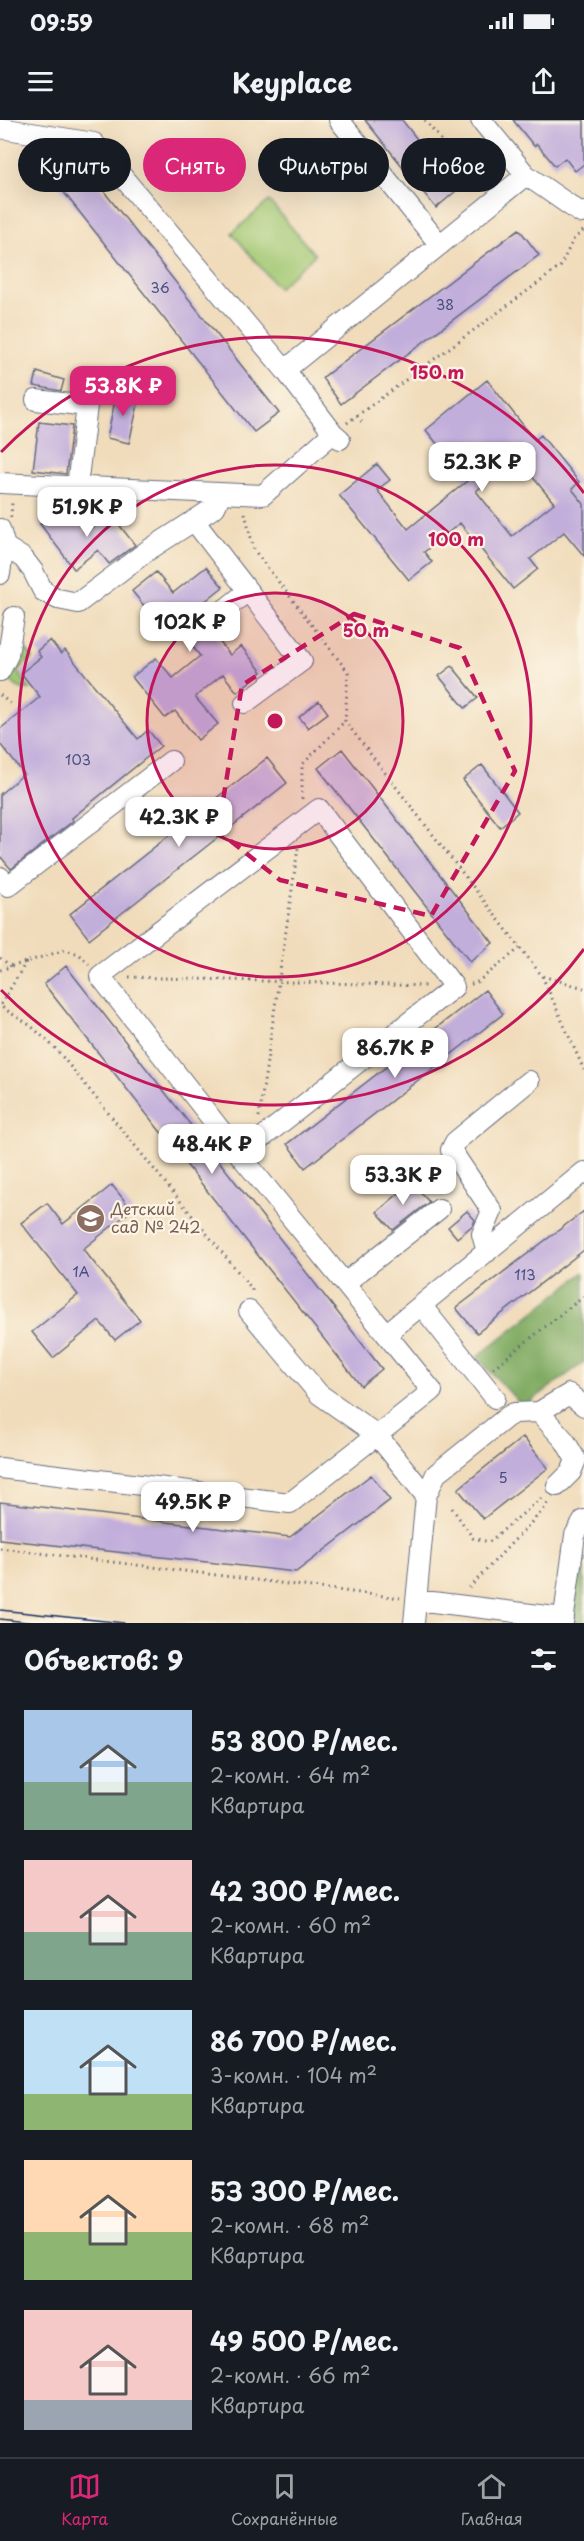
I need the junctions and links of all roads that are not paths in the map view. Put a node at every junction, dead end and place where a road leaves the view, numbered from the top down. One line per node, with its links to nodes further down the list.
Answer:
1 (339, 120): 6 (lane)
2 (481, 120): 4 (lane)
3 (0, 128): 7 (lane)
4 (526, 175): 5 (lane); 6 (lane)
5 (584, 211)
6 (440, 245): 7 (lane)
7 (285, 370): 11 (lane)
8 (36, 400): 10 (lane)
9 (7, 483): 10 (lane)
10 (77, 486): 11 (lane)
11 (210, 493): 12 (lane)
12 (195, 522): 13 (lane); 15 (lane)
13 (2, 535): 14 (lane)
14 (0, 574)
15 (248, 591): 16 (lane); 19 (lane)
16 (219, 614)
17 (14, 617): 18 (lane)
18 (0, 671)
19 (245, 703)
20 (171, 761): 21 (lane)
21 (0, 877)
22 (529, 1081): 26 (lane)
23 (248, 1149): 23 (lane); 27 (lane)
24 (584, 1172): 26 (lane)
25 (439, 1209): 27 (lane)
26 (487, 1252): 28 (lane)
27 (345, 1283): 30 (lane)
28 (421, 1305): 30 (lane); 31 (lane)
29 (249, 1311): 34 (lane)
30 (386, 1334): 34 (lane)
31 (495, 1398)
32 (584, 1406): 33 (lane)
33 (539, 1412): 36 (lane); 37 (lane)
34 (377, 1434): 35 (lane); 37 (lane)
35 (0, 1468)
36 (556, 1486)
37 (426, 1496): 39 (lane)
38 (584, 1520): 40 (lane)
39 (416, 1600): 40 (lane); 41 (lane)
40 (564, 1621)
41 (414, 1623)

